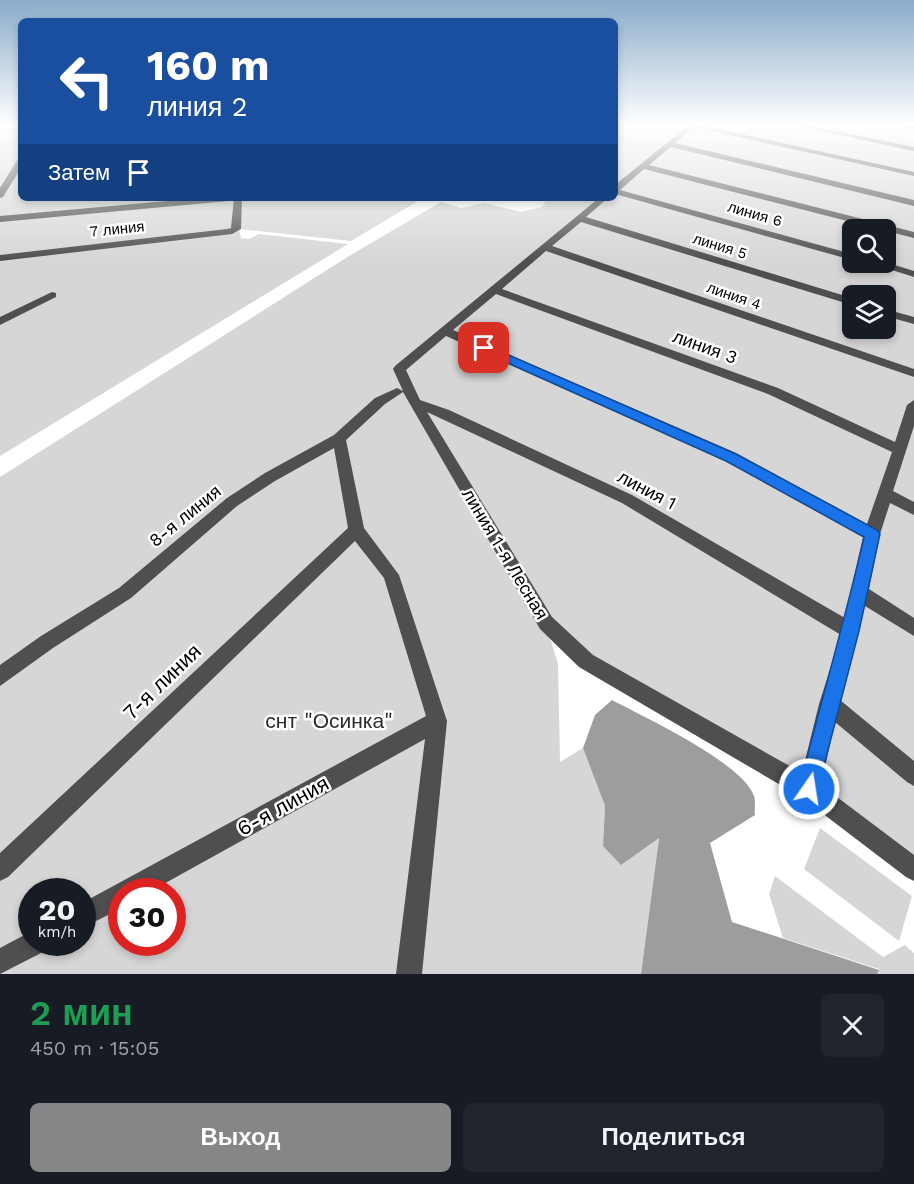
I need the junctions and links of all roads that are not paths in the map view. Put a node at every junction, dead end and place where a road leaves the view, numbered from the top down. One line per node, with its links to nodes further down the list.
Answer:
1 (15, 170): 10 (street)
2 (637, 170): 7 (street)
3 (660, 170): 17 (street)
4 (779, 170): 14 (street)
5 (898, 170): 6 (street)
6 (914, 174)
7 (618, 187)
8 (18, 188): 10 (street)
9 (618, 191): 19 (street, линия 6)
10 (2, 192)
11 (196, 201): 16 (street)
12 (238, 201): 20 (street, 7 линия)
13 (600, 201): 15 (street)
14 (914, 203)
15 (579, 218): 18 (street); 25 (street, линия 5)
16 (0, 219)
17 (914, 235)
18 (544, 248): 23 (street); 30 (street, линия 4)
19 (842, 254)
20 (0, 258)
21 (896, 269): 22 (street)
22 (914, 274)
23 (493, 288): 29 (street); 35 (street, линия 3)
24 (52, 295): 28 (street)
25 (842, 299)
26 (896, 315): 27 (street)
27 (914, 321)
28 (0, 322)
29 (443, 330): 32 (street, линия 1-я Лесная); 39 (street)
30 (914, 373)
31 (397, 392): 34 (street, 8-я линия)
32 (415, 403): 42 (street, линия 1); 47 (street, линия 1-я Лесная)
33 (913, 416): 35 (street)
34 (339, 439): 38 (street); 43 (street, 8-я линия)
35 (900, 450): 36 (street)
36 (885, 494): 37 (street); 39 (street)
37 (914, 509)
38 (356, 530): 45 (street); 48 (street, 7-я линия)
39 (872, 534): 40 (street)
40 (858, 592): 41 (street); 42 (street)
41 (914, 628)
42 (851, 631): 44 (street)
43 (0, 677)
44 (829, 704): 46 (street); 47 (street)
45 (437, 721): 50 (street, 6-я линия); 53 (street)
46 (914, 775)
47 (809, 789): 49 (street, линия 1-я Лесная)
48 (0, 869)
49 (914, 869)
50 (152, 878)
51 (18, 952): 52 (street)
52 (0, 962)
53 (409, 974)

